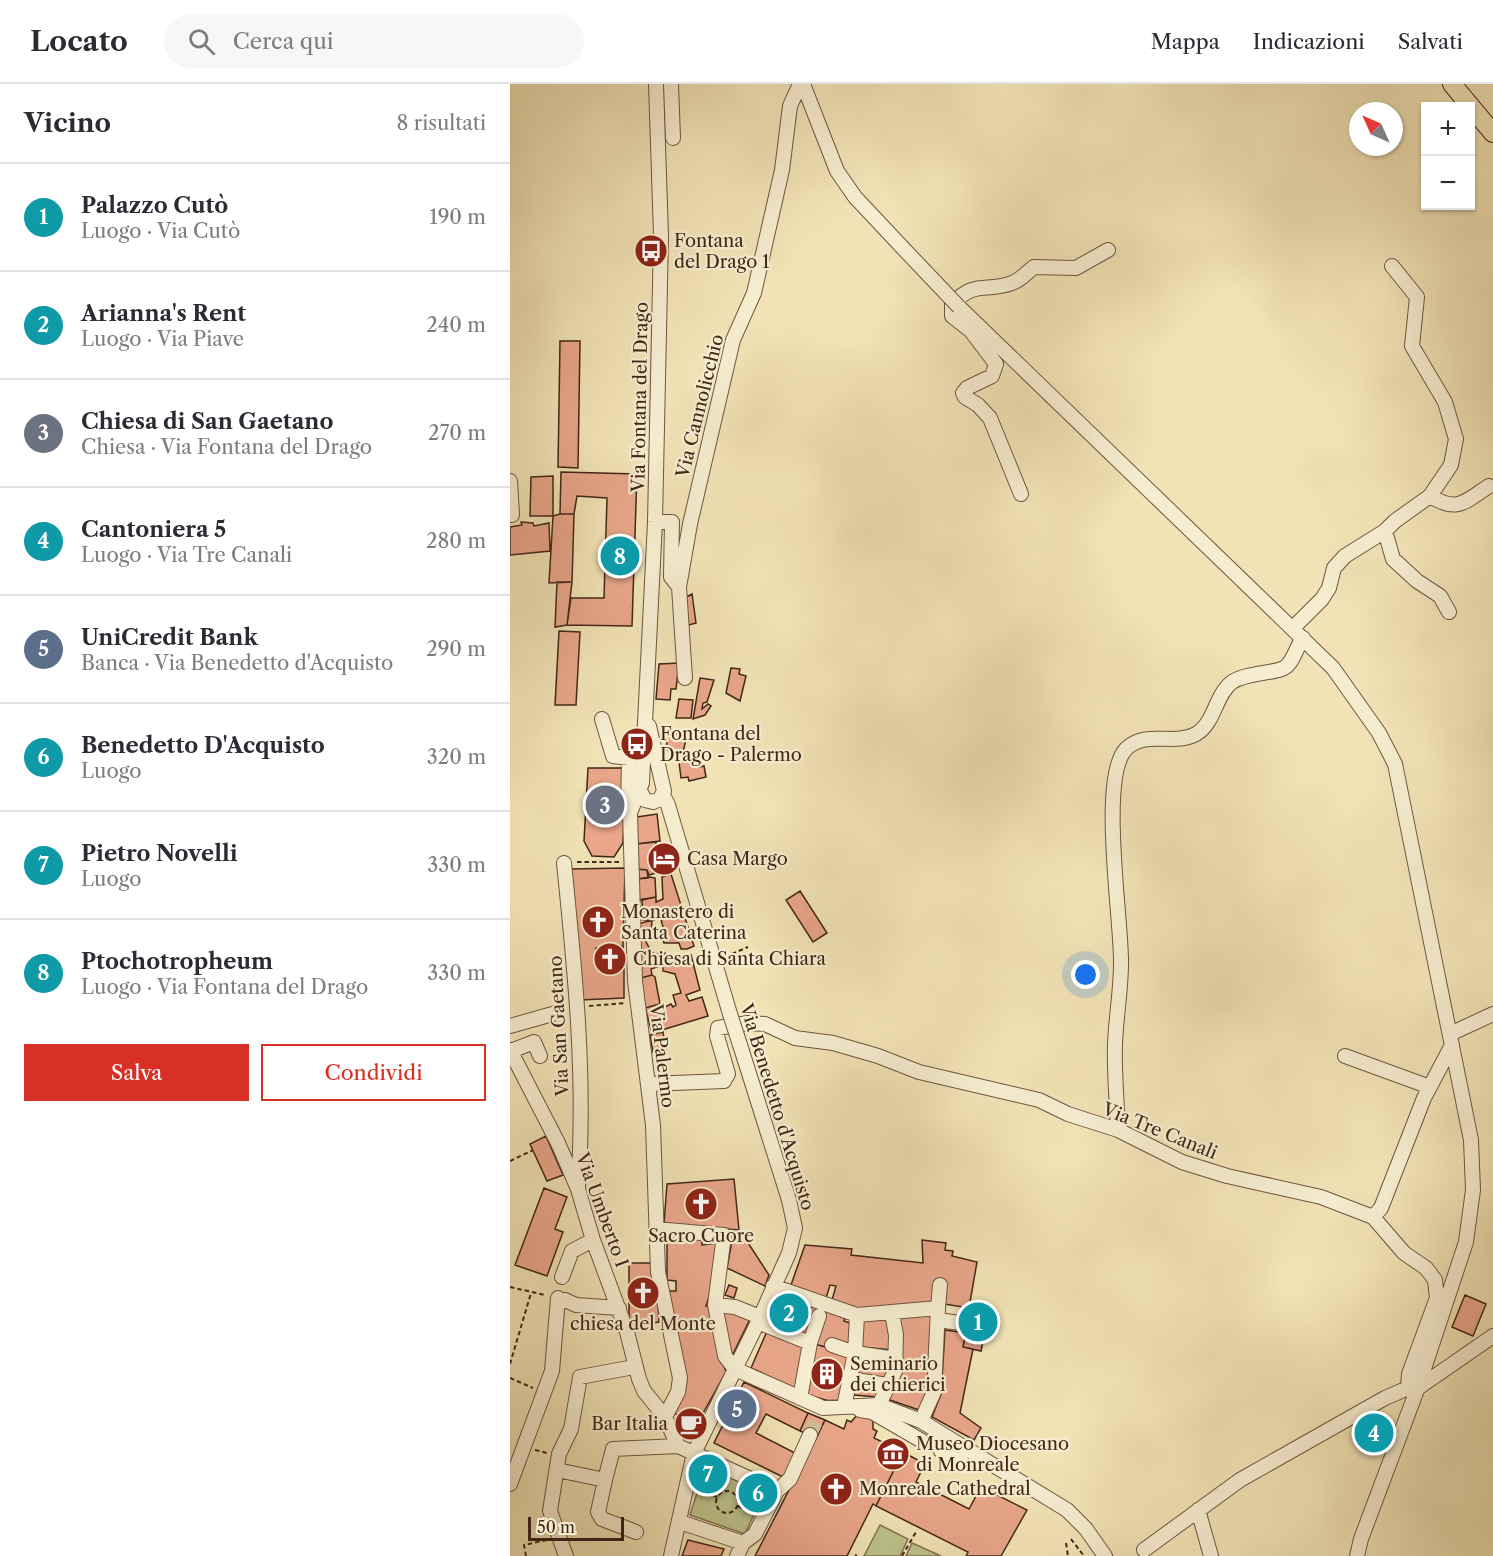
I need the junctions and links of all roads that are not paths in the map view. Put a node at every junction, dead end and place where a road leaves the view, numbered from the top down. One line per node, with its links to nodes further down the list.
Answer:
1 (656, 84): 15 (street, Via Fontana del Drago)
2 (671, 84): 6 (street)
3 (802, 84): 9 (street, bridge); 17 (street, Via Cannolicchio)
4 (1452, 84): 5 (main road)
5 (1493, 133)
6 (673, 138)
7 (1108, 250): 9 (street)
8 (1392, 266): 13 (street)
9 (974, 328): 12 (street); 19 (street)
10 (510, 481): 14 (street)
11 (1489, 486): 13 (street)
12 (1021, 494)
13 (1430, 496): 16 (street)
14 (512, 515)
15 (655, 522): 17 (street); 22 (street, Via Fontana del Drago)
16 (1385, 531): 18 (street); 19 (street)
17 (680, 587): 21 (street)
18 (1449, 612)
19 (1293, 628): 20 (street)
20 (1303, 638): 32 (street); 38 (street)
21 (685, 678)
22 (645, 710): 24 (street, Via Fontana del Drago); 25 (street, Via Fontana del Drago)
23 (602, 719): 26 (street)
24 (641, 787): 25 (street); 25 (street); 26 (street, Via Palermo)
25 (662, 788): 30 (street, Via Benedetto d'Acquisto)
26 (630, 813): 36 (street, Via Palermo)
27 (564, 863): 39 (street, Via San Gaetano)
28 (556, 1013): 31 (street)
29 (1493, 1014): 32 (street)
30 (731, 1020): 36 (street); 38 (street, Via Tre Canali); 45 (street, Via Benedetto d'Acquisto, bridge)
31 (510, 1026)
32 (1451, 1039): 37 (street); 63 (street)
33 (512, 1056): 34 (street, Via Umberto I); 39 (street, Via Umberto I)
34 (540, 1056)
35 (1345, 1056): 37 (street)
36 (649, 1084): 41 (street, Via Palermo)
37 (1430, 1087): 40 (street)
38 (1118, 1130): 40 (street, Via Tre Canali)
39 (578, 1188): 42 (street, Via Umberto I)
40 (1373, 1217): 63 (street, Via Tre Canali)
41 (656, 1228): 46 (street); 67 (street, Via Palermo)
42 (593, 1240): 43 (street); 47 (street, Via Umberto I)
43 (562, 1277)
44 (940, 1285): 50 (street)
45 (774, 1286): 48 (street); 52 (street, Via Benedetto d'Acquisto)
46 (715, 1305): 52 (street); 60 (street)
47 (619, 1308): 59 (street, Via Umberto I); 77 (street)
48 (822, 1310): 51 (street); 55 (street)
49 (892, 1313): 50 (street); 51 (street); 58 (street)
50 (938, 1314): 53 (street); 68 (street)
51 (857, 1315): 57 (street)
52 (759, 1319): 55 (street); 60 (street, Via Benedetto d'Acquisto)
53 (960, 1323)
54 (1493, 1336): 63 (street)
55 (810, 1343): 64 (street)
56 (832, 1345): 57 (street)
57 (855, 1353): 58 (street); 61 (street)
58 (896, 1359): 62 (street)
59 (634, 1367): 67 (street, Via Umberto I); 75 (street)
60 (735, 1370): 64 (street); 73 (street, Via Benedetto d'Acquisto)
61 (850, 1379): 62 (street); 66 (street)
62 (887, 1385): 65 (street)
63 (1412, 1389): 79 (street); 88 (street)
64 (800, 1398): 66 (street)
65 (879, 1405): 66 (street); 68 (street)
66 (848, 1407): 70 (street)
67 (664, 1417): 71 (street)
68 (921, 1421): 86 (street)
69 (810, 1436): 78 (street)
70 (922, 1441)
71 (678, 1446): 73 (street); 76 (street)
72 (941, 1451): 74 (street)
73 (694, 1453): 78 (street); 80 (street, Via Benedetto d'Acquisto)
74 (962, 1462)
75 (557, 1470): 76 (street); 84 (street)
76 (605, 1480): 81 (street)
77 (510, 1484)
78 (777, 1491): 82 (street)
79 (1198, 1510): 83 (street); 87 (street)
80 (680, 1521): 82 (street); 85 (street, Via Benedetto d'Acquisto)
81 (636, 1532)
82 (740, 1550)
83 (1144, 1550)
84 (566, 1556)
85 (671, 1556)
86 (1105, 1556)
87 (1211, 1556)
88 (1357, 1556)

